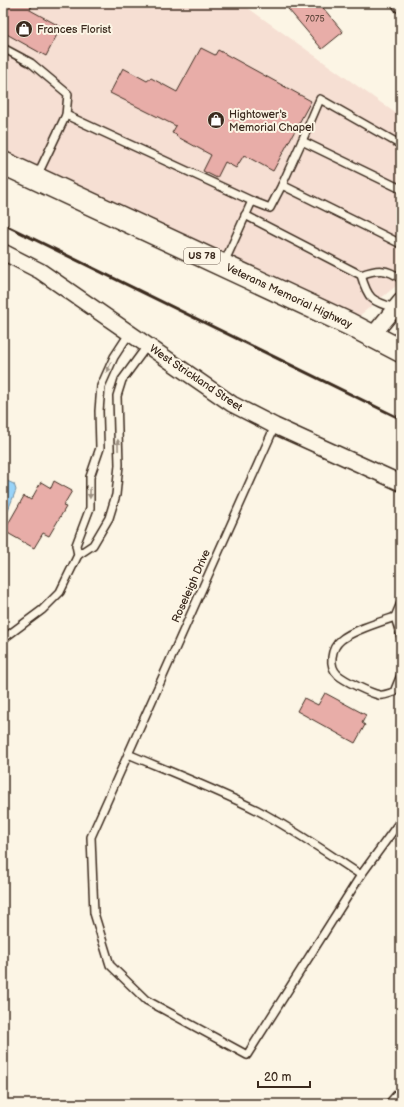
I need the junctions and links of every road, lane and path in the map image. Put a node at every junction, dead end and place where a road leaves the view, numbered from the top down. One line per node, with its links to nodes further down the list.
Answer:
1 (3, 48): 2 (lane)
2 (66, 115): 6 (lane); 9 (lane)
3 (302, 141): 4 (lane); 7 (lane); 8 (lane)
4 (401, 145)
5 (3, 163): 6 (main road, Veterans Memorial Highway / US 78)
6 (36, 178): 13 (main road, Veterans Memorial Highway / US 78)
7 (282, 185): 9 (lane); 11 (lane)
8 (401, 189)
9 (252, 201): 10 (lane)
10 (246, 215): 13 (lane); 14 (lane)
11 (401, 244)
12 (3, 252): 17 (street, West Strickland Street)
13 (223, 266): 18 (main road, Veterans Memorial Highway / US 78)
14 (361, 275): 15 (lane); 16 (lane)
15 (401, 279)
16 (398, 305): 18 (street)
17 (129, 334): 19 (street, West Strickland Street); 23 (lane, one-way to 23)
18 (372, 336): 20 (main road, Veterans Memorial Highway / US 78)
19 (147, 346): 21 (street, West Strickland Street); 23 (lane, one-way to 19)
20 (401, 351)
21 (275, 426): 22 (street, West Strickland Street); 29 (lane, Roseleigh Drive)
22 (401, 483)
23 (78, 555): 27 (lane)
24 (401, 603): 25 (lane)
25 (395, 617): 26 (lane); 28 (lane)
26 (401, 637)
27 (3, 639)
28 (401, 675)
29 (128, 754): 31 (lane); 31 (lane, Roseleigh Drive)
30 (401, 820): 31 (lane)
31 (361, 875)
32 (401, 1096): 33 (street)
33 (394, 1104)

